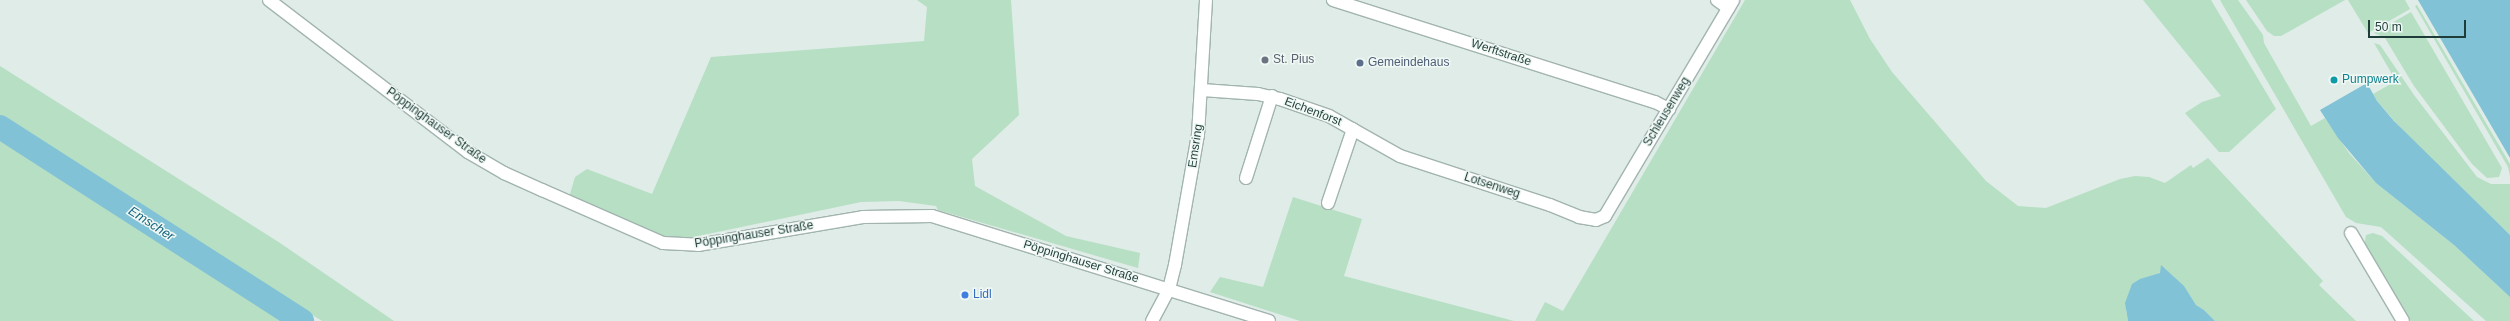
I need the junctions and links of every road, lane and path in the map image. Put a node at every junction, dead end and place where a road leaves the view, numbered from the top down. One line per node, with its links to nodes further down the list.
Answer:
1 (269, 0): 15 (street, Pöppinghauser Straße)
2 (1206, 0): 6 (street, Emsring)
3 (1717, 0): 5 (street)
4 (1340, 1): 8 (street, Werftstraße)
5 (1731, 4): 8 (street, Schleusenweg)
6 (1202, 90): 7 (street, Eichenforst); 15 (street, Emsring)
7 (1272, 96): 9 (street, Eichenforst); 11 (street, Eichenforst)
8 (1669, 109): 13 (street, Schleusenweg)
9 (1353, 129): 10 (street, Eichenforst); 12 (street, Eichenforst)
10 (1389, 150): 13 (street, Lotsenweg)
11 (1246, 178)
12 (1328, 203)
13 (1596, 220)
14 (2351, 233): 18 (street)
15 (1169, 289): 16 (street, Emsring); 17 (street, Pöppinghauser Straße)
16 (1152, 321)
17 (1269, 321)
18 (2403, 321)

